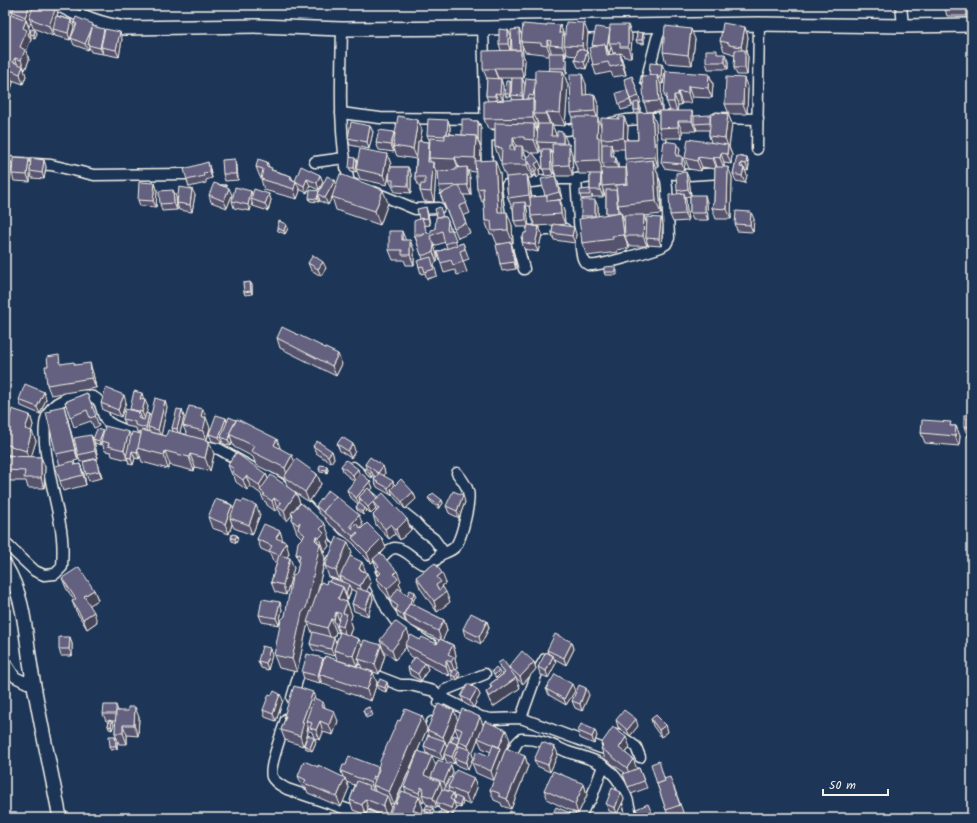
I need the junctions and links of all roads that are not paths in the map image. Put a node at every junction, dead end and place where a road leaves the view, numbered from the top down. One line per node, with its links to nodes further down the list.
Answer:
1 (15, 5): 10 (street)
2 (60, 5): 9 (street)
3 (901, 5): 7 (street)
4 (759, 24): 5 (street); 7 (street); 17 (street)
5 (663, 25): 8 (street); 11 (street)
6 (972, 25): 7 (street)
7 (903, 26)
8 (484, 28): 9 (street); 16 (street)
9 (342, 29): 12 (street)
10 (5, 35)
11 (646, 81)
12 (340, 113): 16 (street); 22 (street)
13 (682, 117): 14 (street)
14 (661, 118): 18 (street); 26 (street)
15 (704, 118): 17 (street)
16 (486, 119): 20 (street)
17 (758, 119): 21 (street)
18 (531, 132)
19 (516, 134): 20 (street)
20 (486, 136): 25 (street)
21 (758, 150)
22 (344, 158): 24 (street); 31 (street)
23 (5, 162): 28 (street)
24 (315, 162)
25 (487, 168)
26 (660, 171): 27 (street); 32 (street)
27 (722, 173)
28 (187, 174)
29 (612, 174): 30 (street)
30 (576, 179): 32 (street); 33 (street)
31 (439, 208)
32 (583, 228): 33 (street)
33 (514, 232): 34 (street)
34 (524, 269)
35 (159, 439): 39 (street)
36 (187, 443): 40 (street)
37 (353, 467): 41 (street)
38 (457, 473): 41 (street)
39 (5, 543)
40 (335, 546): 43 (street); 46 (street)
41 (442, 554): 43 (street)
42 (5, 565): 48 (street)
43 (367, 568): 44 (street)
44 (440, 647)
45 (550, 648): 51 (street)
46 (306, 651): 50 (street); 58 (street)
47 (5, 662): 48 (street)
48 (32, 673): 57 (street)
49 (486, 674): 50 (street)
50 (441, 697): 51 (street); 56 (street)
51 (520, 718): 52 (street)
52 (606, 741): 54 (street); 55 (street)
53 (509, 757): 55 (street)
54 (640, 757)
55 (599, 763): 59 (street); 60 (street)
56 (412, 776)
57 (60, 818)
58 (373, 818)
59 (580, 818)
60 (631, 818)

